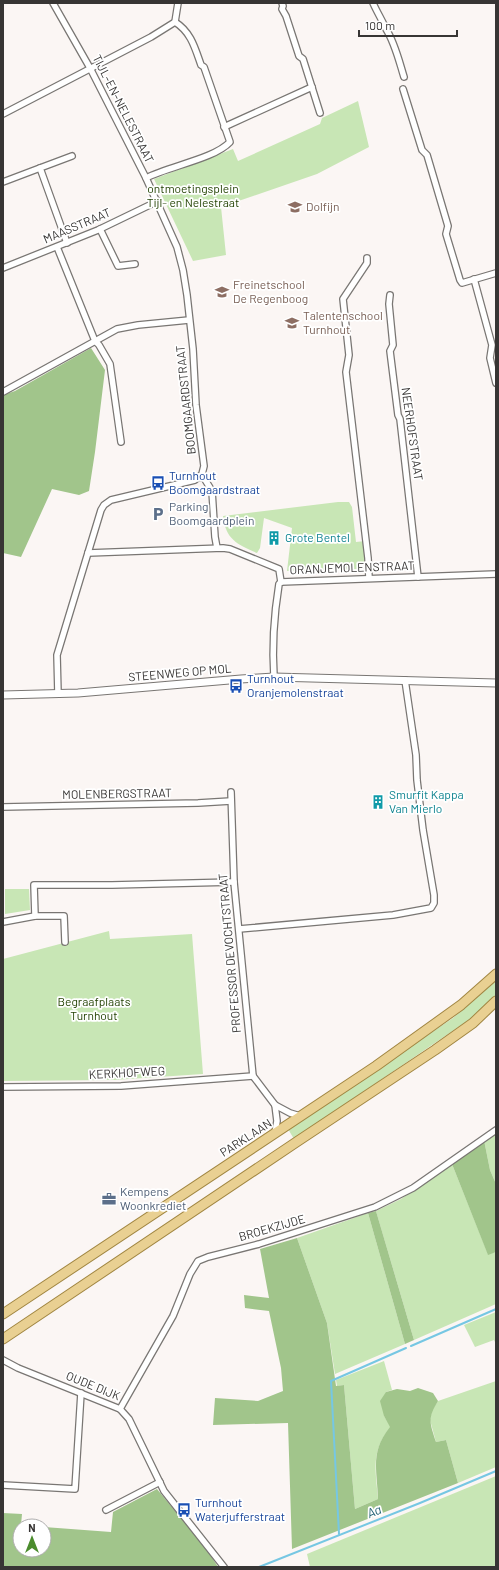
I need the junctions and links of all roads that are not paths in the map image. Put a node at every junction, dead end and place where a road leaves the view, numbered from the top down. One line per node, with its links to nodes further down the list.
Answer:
1 (53, 3): 6 (street, TIJL-EN-NELESTRAAT)
2 (178, 3): 5 (street)
3 (282, 3): 8 (street)
4 (373, 3): 7 (street)
5 (175, 22): 6 (street); 12 (street)
6 (90, 68): 11 (street); 15 (street, TIJL-EN-NELESTRAAT)
7 (404, 77)
8 (312, 87): 10 (street); 12 (street)
9 (403, 89): 25 (street)
10 (320, 113)
11 (3, 114)
12 (224, 127): 15 (street)
13 (72, 156): 14 (street)
14 (40, 168): 16 (street); 19 (street)
15 (146, 178): 17 (street, TIJL-EN-NELESTRAAT)
16 (3, 182)
17 (158, 202): 18 (street, MAASSTRAAT); 27 (street, TIJL-EN-NELESTRAAT)
18 (100, 229): 19 (street, MAASSTRAAT); 22 (street)
19 (67, 243): 20 (street, MAASSTRAAT)
20 (57, 247): 23 (street, MAASSTRAAT); 28 (street)
21 (367, 258): 37 (street)
22 (135, 264)
23 (3, 268)
24 (496, 273): 25 (street)
25 (474, 279): 29 (street)
26 (390, 295): 36 (street, NEERHOFSTRAAT)
27 (189, 320): 28 (street); 32 (street, BOOMGAARDSTRAAT)
28 (95, 341): 30 (street); 31 (street)
29 (496, 383)
30 (3, 392)
31 (121, 442)
32 (200, 476): 33 (street); 34 (street)
33 (217, 548): 34 (street); 38 (street)
34 (88, 552): 42 (street)
35 (496, 574): 36 (street, ORANJEMOLENSTRAAT)
36 (418, 577): 37 (street, ORANJEMOLENSTRAAT)
37 (369, 578): 38 (street, ORANJEMOLENSTRAAT)
38 (281, 582): 39 (street, ORANJEMOLENSTRAAT)
39 (274, 677): 40 (street, STEENWEG OP MOL); 42 (street, STEENWEG OP MOL)
40 (405, 680): 41 (street, STEENWEG OP MOL); 50 (street)
41 (496, 683)
42 (58, 694): 43 (street, STEENWEG OP MOL)
43 (3, 695)
44 (231, 792): 45 (street, PROFESSOR DEVOCHTSTRAAT)
45 (231, 801): 46 (street, MOLENBERGSTRAAT); 47 (street, PROFESSOR DEVOCHTSTRAAT)
46 (3, 807)
47 (234, 882): 48 (street); 50 (street, PROFESSOR DEVOCHTSTRAAT)
48 (35, 916): 49 (street); 51 (street)
49 (3, 922)
50 (239, 929): 54 (street, PROFESSOR DEVOCHTSTRAAT)
51 (65, 942)
52 (496, 974): 57 (main road, PARKLAAN)
53 (496, 1001): 61 (main road)
54 (253, 1076): 55 (street, KERKHOFWEG); 56 (street)
55 (3, 1086)
56 (275, 1105): 57 (street); 59 (street)
57 (301, 1116): 59 (main road, PARKLAAN)
58 (496, 1130): 64 (street, BROEKZIJDE)
59 (275, 1134): 60 (main road, PARKLAAN)
60 (3, 1314)
61 (3, 1339)
62 (3, 1360): 63 (street, OUDE DIJK)
63 (81, 1393): 64 (street, OUDE DIJK); 66 (street)
64 (120, 1409): 65 (street, OUDE DIJK)
65 (160, 1482): 67 (street); 68 (street, OUDE DIJK)
66 (3, 1485)
67 (106, 1510)
68 (224, 1567)

